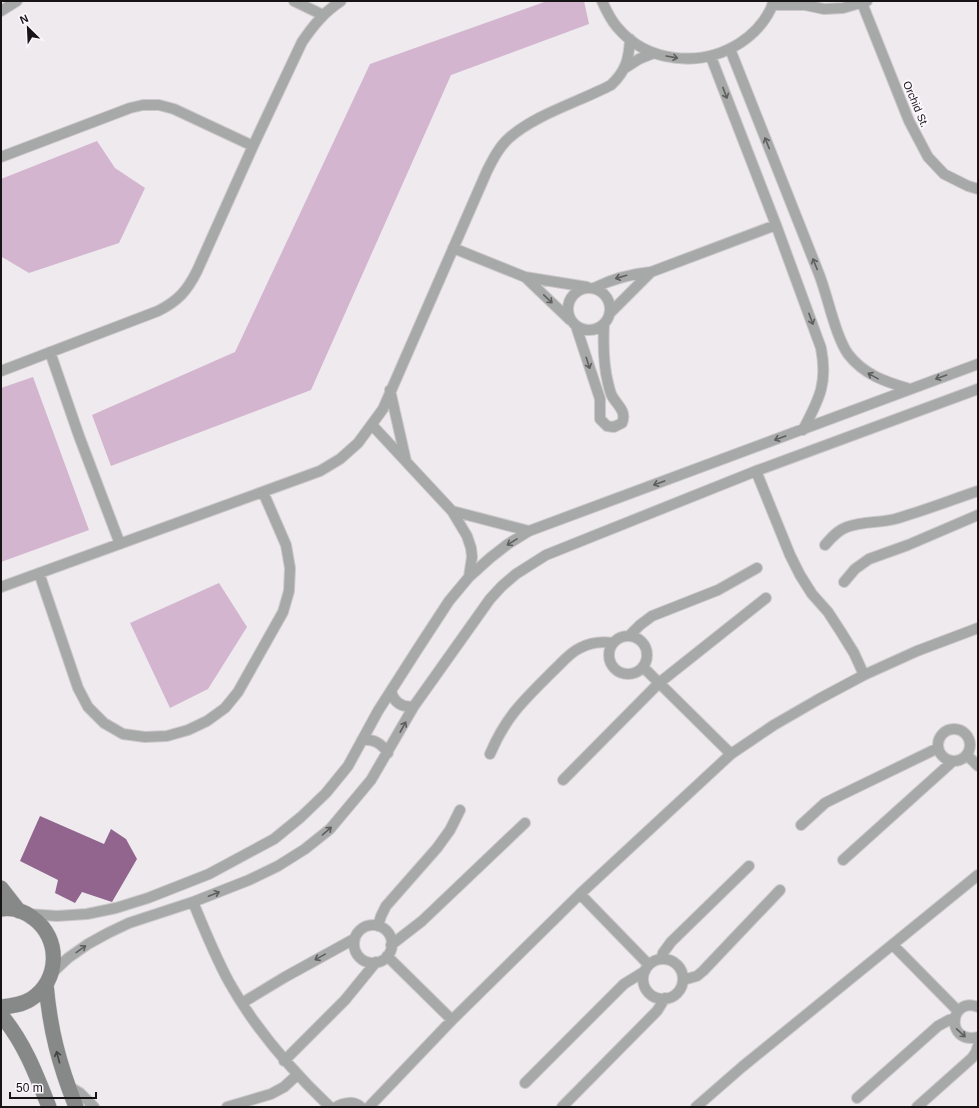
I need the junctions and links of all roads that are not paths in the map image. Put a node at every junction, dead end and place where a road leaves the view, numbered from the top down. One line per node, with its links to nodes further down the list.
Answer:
1 (17, 1): 8 (street)
2 (294, 1): 9 (street)
3 (341, 1): 9 (street)
4 (602, 1): 10 (street)
5 (864, 2): 7 (street); 17 (street, Orchid St.)
6 (773, 3): 7 (street); 11 (street)
7 (801, 3)
8 (1, 11)
9 (323, 15): 15 (street)
10 (630, 39): 12 (street); 14 (street)
11 (730, 49): 13 (street); 29 (street, one-way to 11)
12 (654, 53): 13 (street, one-way to 13); 14 (street)
13 (710, 56): 18 (street, one-way to 18)
14 (625, 68): 19 (street)
15 (253, 146): 16 (street); 26 (street)
16 (1, 157)
17 (978, 189)
18 (776, 224): 20 (street); 35 (street, one-way to 35)
19 (453, 248): 21 (street); 31 (street)
20 (651, 272): 22 (street, one-way to 22); 23 (street)
21 (525, 277): 22 (street); 24 (street, one-way to 24)
22 (590, 288): 23 (street); 24 (street)
23 (610, 313): 25 (street)
24 (573, 323): 25 (street); 33 (street, one-way to 33)
25 (604, 324): 32 (street)
26 (50, 352): 28 (street); 43 (street)
27 (978, 364): 29 (street, one-way to 29)
28 (1, 371)
29 (910, 388): 35 (street)
30 (978, 389): 37 (street)
31 (390, 390): 34 (street); 36 (street)
32 (612, 396): 33 (street); 33 (street)
33 (600, 399)
34 (372, 425): 36 (street); 39 (street)
35 (803, 430): 42 (street, one-way to 42)
36 (406, 461): 40 (street)
37 (756, 471): 55 (street); 58 (street)
38 (978, 491): 44 (street)
39 (263, 492): 43 (street); 46 (street)
40 (452, 511): 42 (street); 47 (street)
41 (978, 515): 48 (street)
42 (530, 531): 47 (street, one-way to 47)
43 (120, 544): 46 (street)
44 (825, 544)
45 (757, 568): 52 (street)
46 (39, 573): 49 (street)
47 (469, 577): 57 (street)
48 (844, 582)
49 (1, 587)
50 (766, 598): 56 (street)
51 (978, 628): 55 (street)
52 (629, 636): 53 (street); 54 (street)
53 (613, 643): 54 (street); 63 (street)
54 (643, 667): 56 (street)
55 (864, 675): 64 (street)
56 (660, 683): 64 (street); 68 (street)
57 (391, 691): 58 (street); 60 (street)
58 (414, 706): 62 (street, one-way to 58)
59 (974, 737): 61 (street); 65 (street)
60 (362, 740): 62 (street); 80 (street)
61 (938, 748): 66 (street); 71 (street)
62 (388, 753): 78 (street, one-way to 62)
63 (490, 754)
64 (731, 754): 77 (street)
65 (967, 755): 66 (street); 67 (street)
66 (953, 762): 72 (street)
67 (978, 766)
68 (563, 780)
69 (460, 810): 81 (street)
70 (525, 823): 83 (street)
71 (800, 825)
72 (843, 860)
73 (749, 866): 86 (street)
74 (978, 874): 84 (street)
75 (1, 888): 80 (street)
76 (780, 890): 90 (street)
77 (580, 894): 88 (street); 97 (street)
78 (192, 902): 89 (street, one-way to 78); 92 (street)
79 (1, 909): 80 (street)
80 (23, 912): 89 (street)
81 (378, 926): 82 (street); 83 (street)
82 (354, 939): 87 (street); 92 (street, one-way to 92)
83 (392, 944): 85 (street)
84 (893, 945): 95 (street); 114 (street)
85 (387, 956): 87 (street); 97 (street)
86 (661, 959): 88 (street); 90 (street)
87 (376, 962): 100 (street)
88 (647, 968): 91 (street); 102 (street)
89 (49, 979): 94 (street); 103 (street, one-way to 89)
90 (683, 980): 91 (street)
91 (665, 998): 113 (street)
92 (242, 1003): 100 (street)
93 (976, 1004): 95 (street)
94 (1, 1007)
95 (956, 1014): 98 (street, one-way to 98); 104 (street)
96 (1, 1015): 105 (street)
97 (452, 1020): 112 (street)
98 (978, 1038)
99 (978, 1046): 115 (street)
100 (284, 1061): 101 (street)
101 (297, 1075): 108 (street); 109 (street)
102 (525, 1083)
103 (67, 1086): 106 (street); 107 (street)
104 (857, 1098)
105 (49, 1107)
106 (76, 1107)
107 (94, 1107)
108 (227, 1107)
109 (330, 1107)
110 (336, 1107): 111 (street)
111 (362, 1107)
112 (369, 1107)
113 (562, 1107)
114 (696, 1107)
115 (917, 1107)

